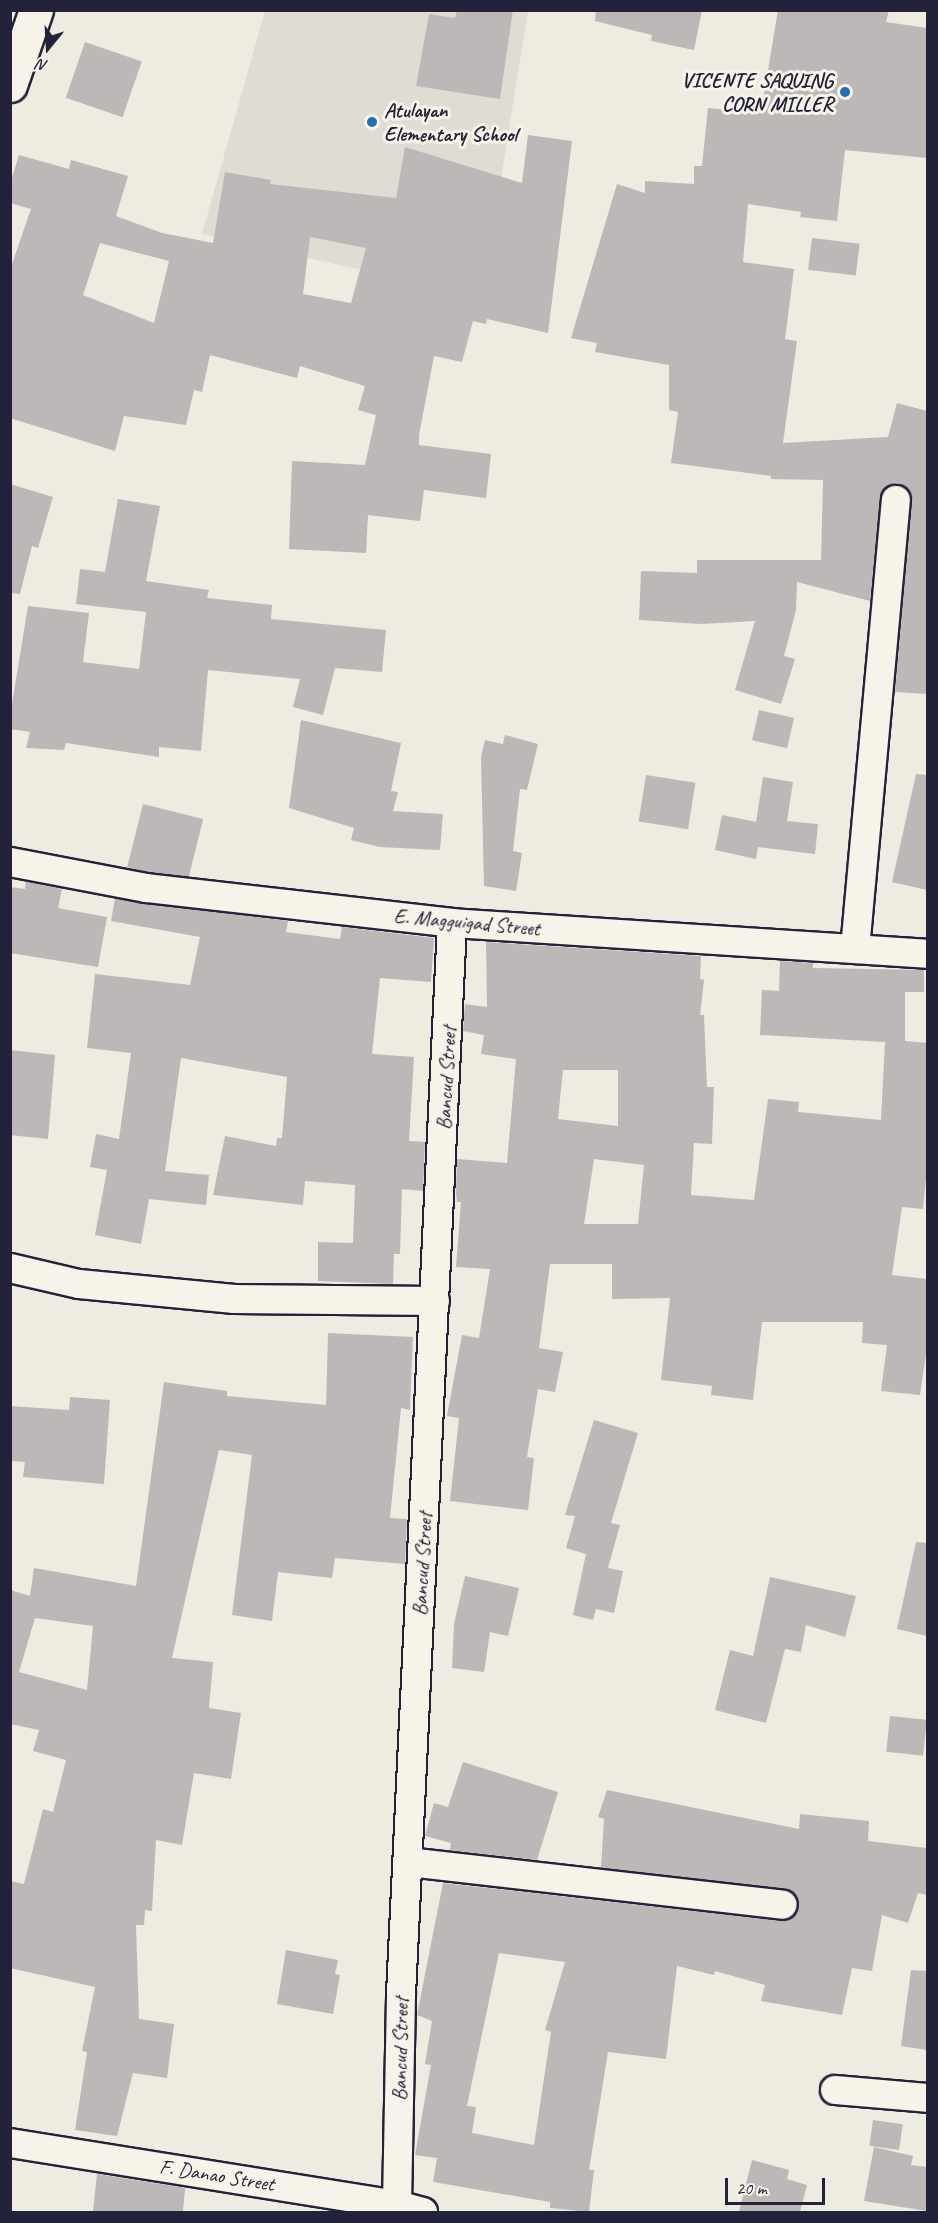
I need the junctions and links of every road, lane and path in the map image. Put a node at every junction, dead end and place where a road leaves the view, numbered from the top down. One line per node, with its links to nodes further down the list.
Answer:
1 (36, 10): 2 (main road)
2 (10, 84)
3 (896, 500): 6 (street)
4 (10, 862): 5 (street, E. Magguigad Street)
5 (452, 923): 6 (street, E. Magguigad Street); 9 (street, Bancud Street)
6 (855, 949): 7 (street, E. Magguigad Street)
7 (927, 954)
8 (10, 1268): 9 (street)
9 (435, 1301): 10 (street, Bancud Street)
10 (408, 1862): 11 (street); 15 (street, Bancud Street)
11 (783, 1905)
12 (835, 2090): 13 (street)
13 (927, 2098)
14 (10, 2143): 15 (street, F. Danao Street)
15 (410, 2209)

